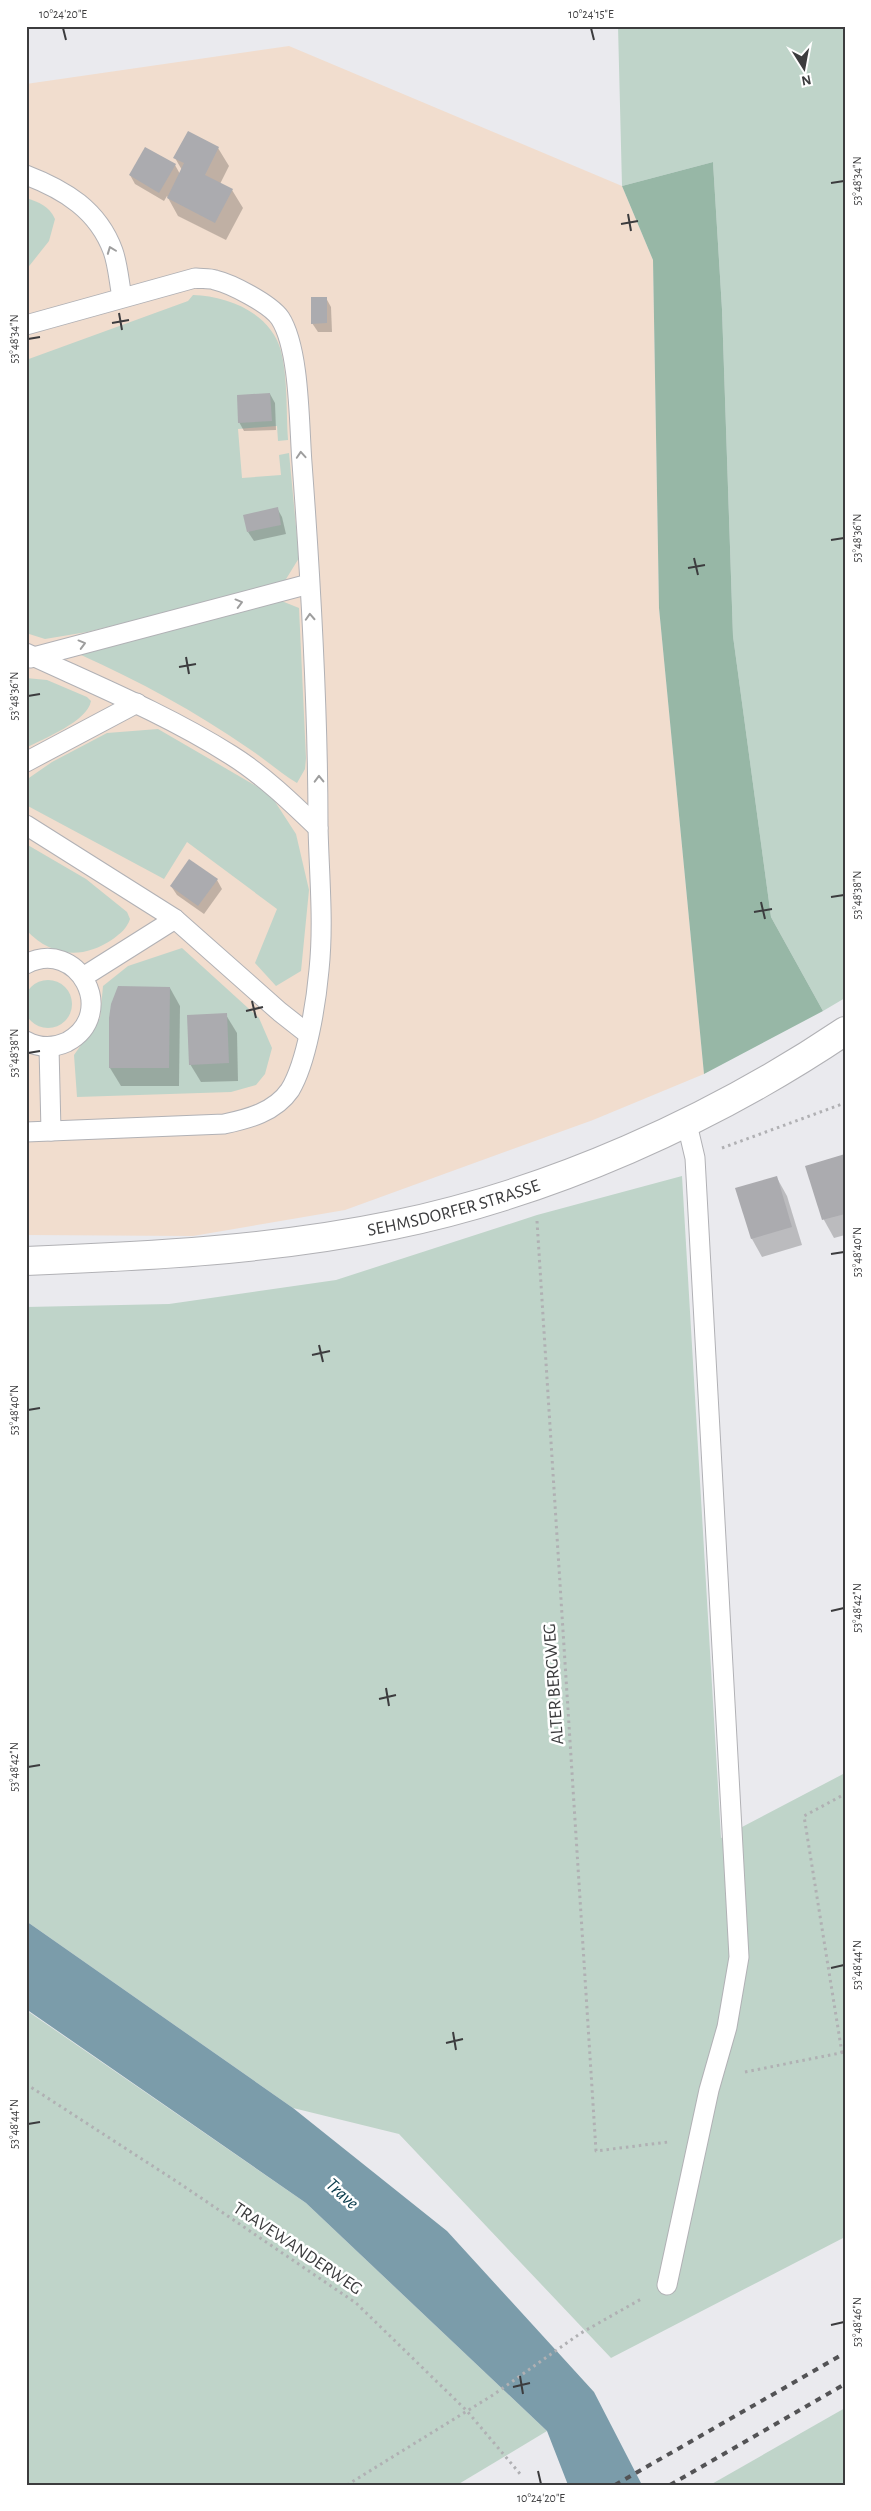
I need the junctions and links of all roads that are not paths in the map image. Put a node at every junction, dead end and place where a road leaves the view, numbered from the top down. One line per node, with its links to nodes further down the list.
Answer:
1 (26, 175): 2 (lane, one-way to 1)
2 (122, 297): 3 (lane); 4 (lane, one-way to 2)
3 (26, 325)
4 (309, 584): 5 (lane, one-way to 4); 9 (lane, one-way to 4)
5 (29, 656): 6 (lane)
6 (137, 703): 7 (lane); 9 (lane)
7 (26, 762)
8 (26, 825): 10 (lane)
9 (318, 828): 14 (lane)
10 (175, 919): 12 (lane); 14 (lane)
11 (27, 962): 12 (lane)
12 (83, 977): 16 (lane)
13 (845, 1031): 17 (main road, SEHMSDORFER STRASSE)
14 (308, 1034): 18 (lane)
15 (26, 1041): 16 (lane)
16 (49, 1047): 18 (lane)
17 (686, 1124): 20 (main road, SEHMSDORFER STRASSE); 21 (lane)
18 (51, 1131): 19 (lane)
19 (26, 1132)
20 (26, 1261)
21 (667, 2285)

